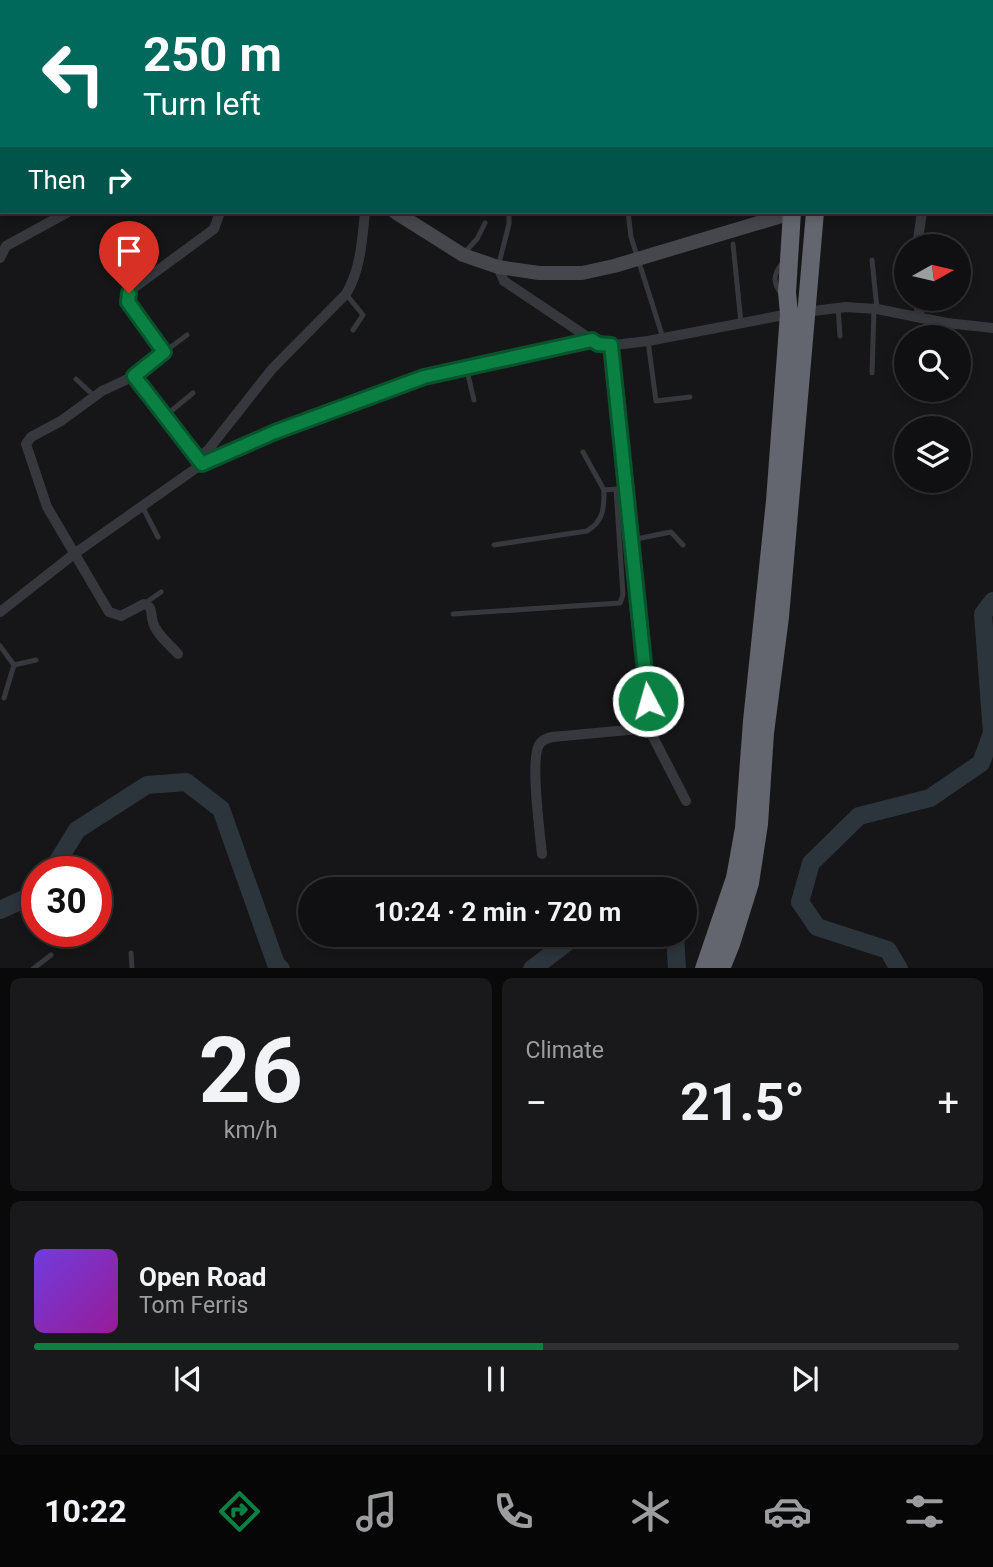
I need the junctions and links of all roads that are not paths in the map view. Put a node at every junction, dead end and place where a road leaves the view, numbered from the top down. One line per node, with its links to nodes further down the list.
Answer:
1 (64, 214): 15 (street)
2 (219, 214): 35 (street)
3 (365, 214): 20 (street)
4 (398, 214): 14 (street)
5 (509, 214): 19 (lane)
6 (628, 214): 16 (lane)
7 (786, 214): 16 (street)
8 (793, 214): 24 (highway)
9 (815, 214): 24 (highway)
10 (922, 214): 12 (street)
11 (485, 223): 14 (lane)
12 (919, 234)
13 (733, 244): 26 (lane)
14 (463, 255): 19 (street)
15 (0, 258)
16 (638, 258): 19 (street); 31 (lane)
17 (872, 260): 22 (lane)
18 (780, 265): 24 (lane)
19 (498, 267): 32 (street)
20 (346, 294): 28 (lane); 46 (street)
21 (838, 307): 22 (street); 24 (street); 30 (lane)
22 (876, 309): 25 (street); 37 (lane)
23 (919, 312): 25 (street)
24 (797, 313): 26 (street); 71 (highway); 72 (highway)
25 (920, 318): 27 (street)
26 (741, 323): 31 (street)
27 (993, 328)
28 (353, 330)
29 (187, 335): 35 (lane)
30 (840, 336)
31 (663, 338): 33 (street)
32 (592, 340): 34 (street); 36 (street)
33 (648, 341): 34 (street); 42 (lane)
34 (611, 345): 47 (street)
35 (164, 352): 38 (street)
36 (466, 367): 43 (lane); 46 (street)
37 (872, 373)
38 (134, 376): 41 (street); 44 (street)
39 (76, 379): 41 (lane)
40 (193, 393): 44 (lane)
41 (94, 396): 54 (street)
42 (690, 397)
43 (474, 400)
44 (165, 416): 46 (street)
45 (583, 452): 48 (lane)
46 (200, 461): 49 (street)
47 (621, 488): 48 (lane); 51 (street); 58 (lane)
48 (604, 490): 52 (lane)
49 (142, 506): 50 (lane); 54 (street)
50 (158, 537)
51 (631, 540): 53 (lane); 64 (street)
52 (494, 545)
53 (684, 545)
54 (74, 554): 56 (street); 57 (street)
55 (162, 592): 56 (lane)
56 (144, 604): 60 (street)
57 (0, 612)
58 (453, 614)
59 (0, 646): 62 (lane)
60 (178, 654)
61 (37, 660): 62 (lane)
62 (14, 665): 63 (lane)
63 (4, 698)
64 (650, 728): 65 (street); 66 (street)
65 (686, 801)
66 (542, 855)
67 (131, 953): 70 (lane)
68 (51, 956): 69 (lane)
69 (33, 968)
70 (132, 968)
71 (704, 968)
72 (721, 968)

